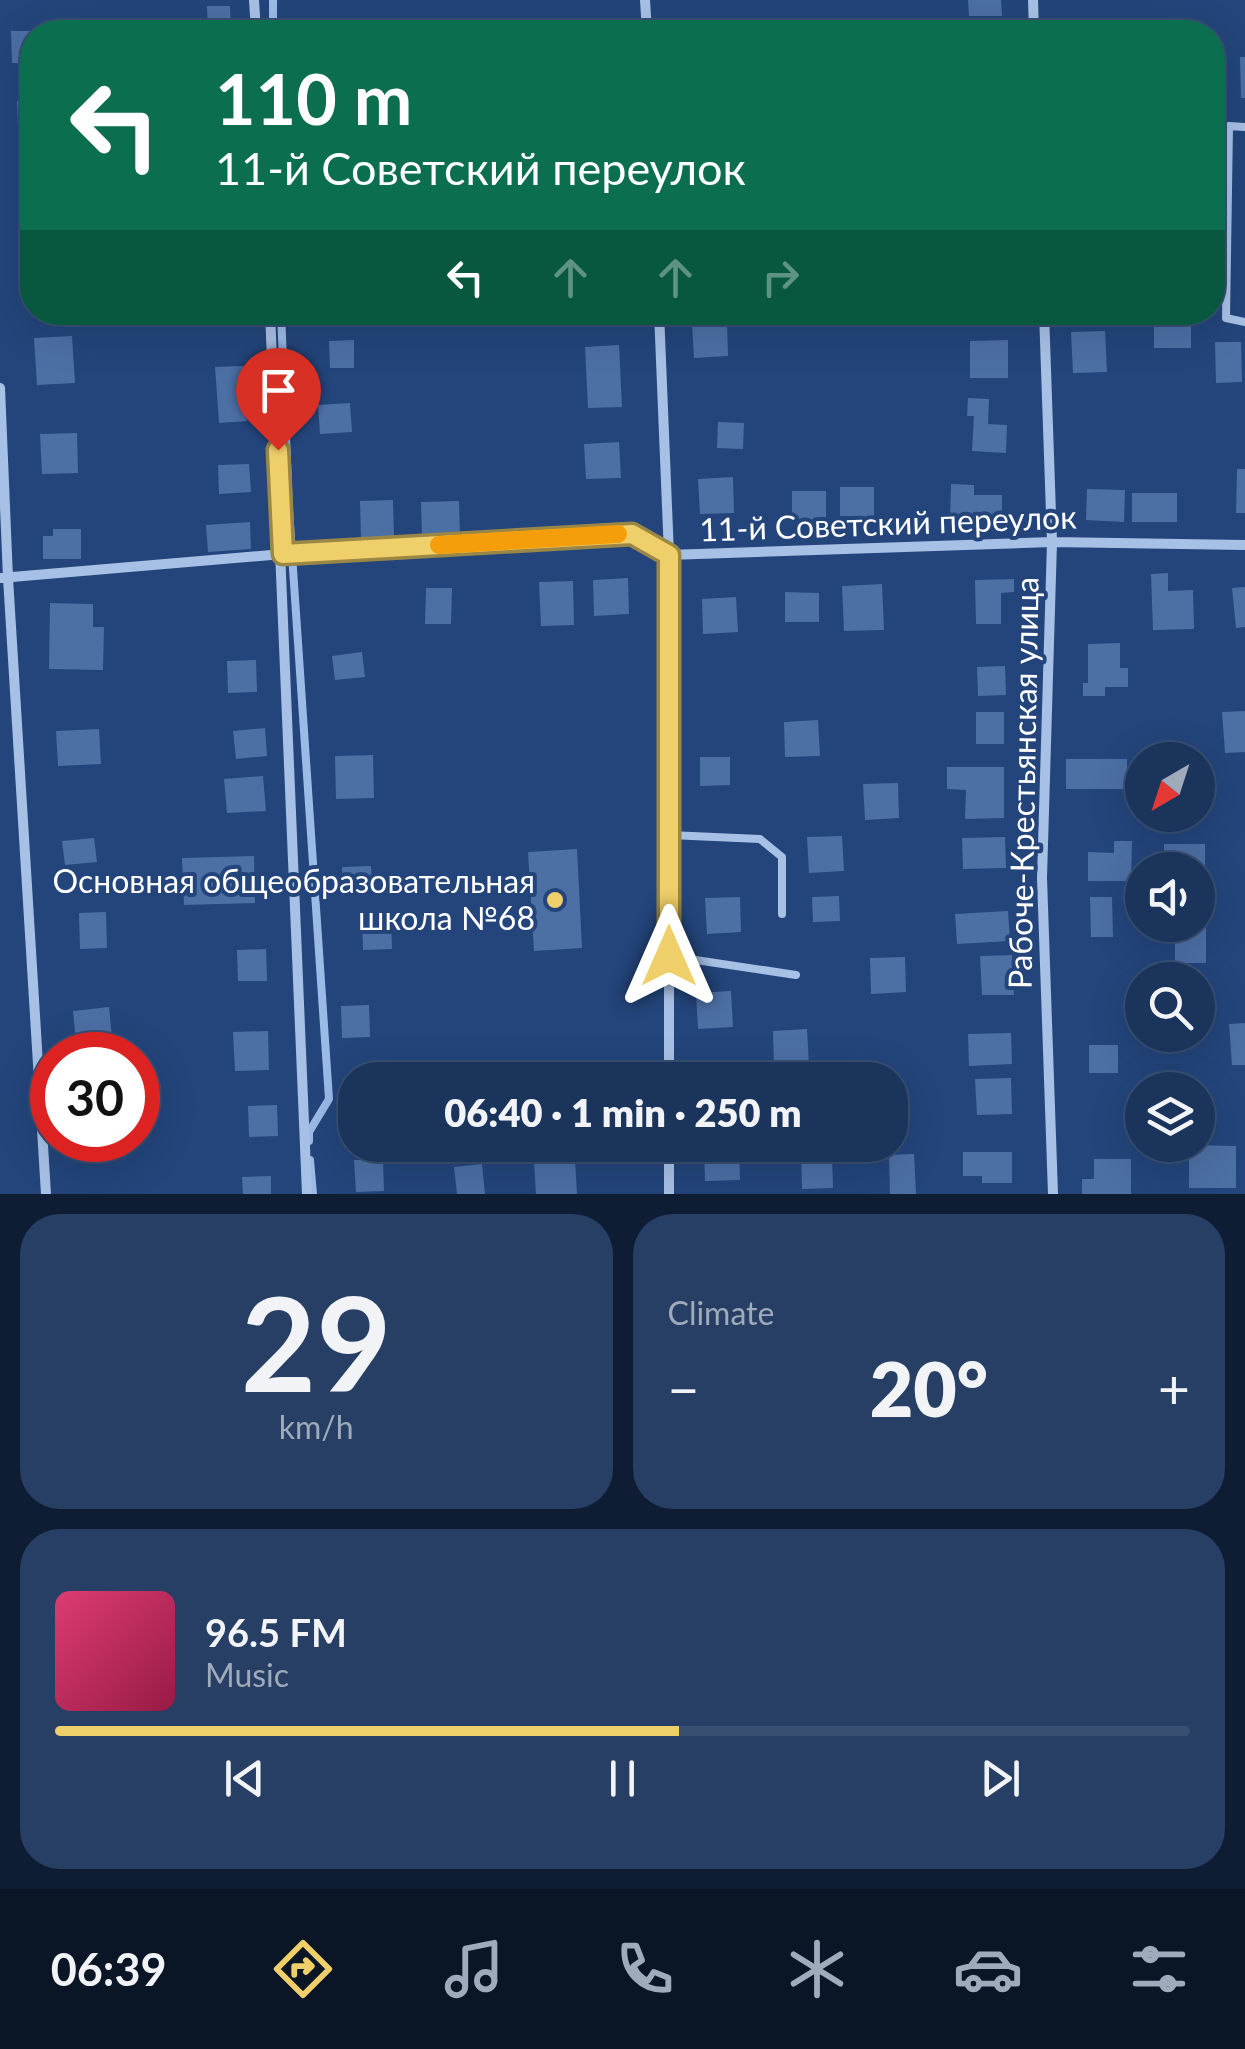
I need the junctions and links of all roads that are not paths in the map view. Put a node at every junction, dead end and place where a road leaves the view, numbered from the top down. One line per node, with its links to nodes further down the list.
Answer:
1 (1245, 127): 2 (lane)
2 (1245, 322)
3 (271, 325): 9 (street)
4 (659, 325): 10 (street)
5 (1044, 325): 7 (street, Рабоче-Крестьянская улица)
6 (0, 388): 11 (street)
7 (1052, 542): 8 (street, 11-й Советский переулок); 10 (street, 11-й Советский переулок); 21 (street, Рабоче-Крестьянская улица)
8 (1245, 546)
9 (283, 554): 10 (street, 11-й Советский переулок); 11 (street, 11-й Советский переулок); 19 (street)
10 (669, 555): 12 (street)
11 (4, 578): 18 (street)
12 (669, 835): 13 (lane); 14 (street)
13 (782, 914)
14 (669, 956): 15 (lane); 16 (street)
15 (796, 975)
16 (669, 1062)
17 (669, 1162): 20 (street)
18 (46, 1194)
19 (308, 1194)
20 (669, 1194)
21 (1053, 1194)

